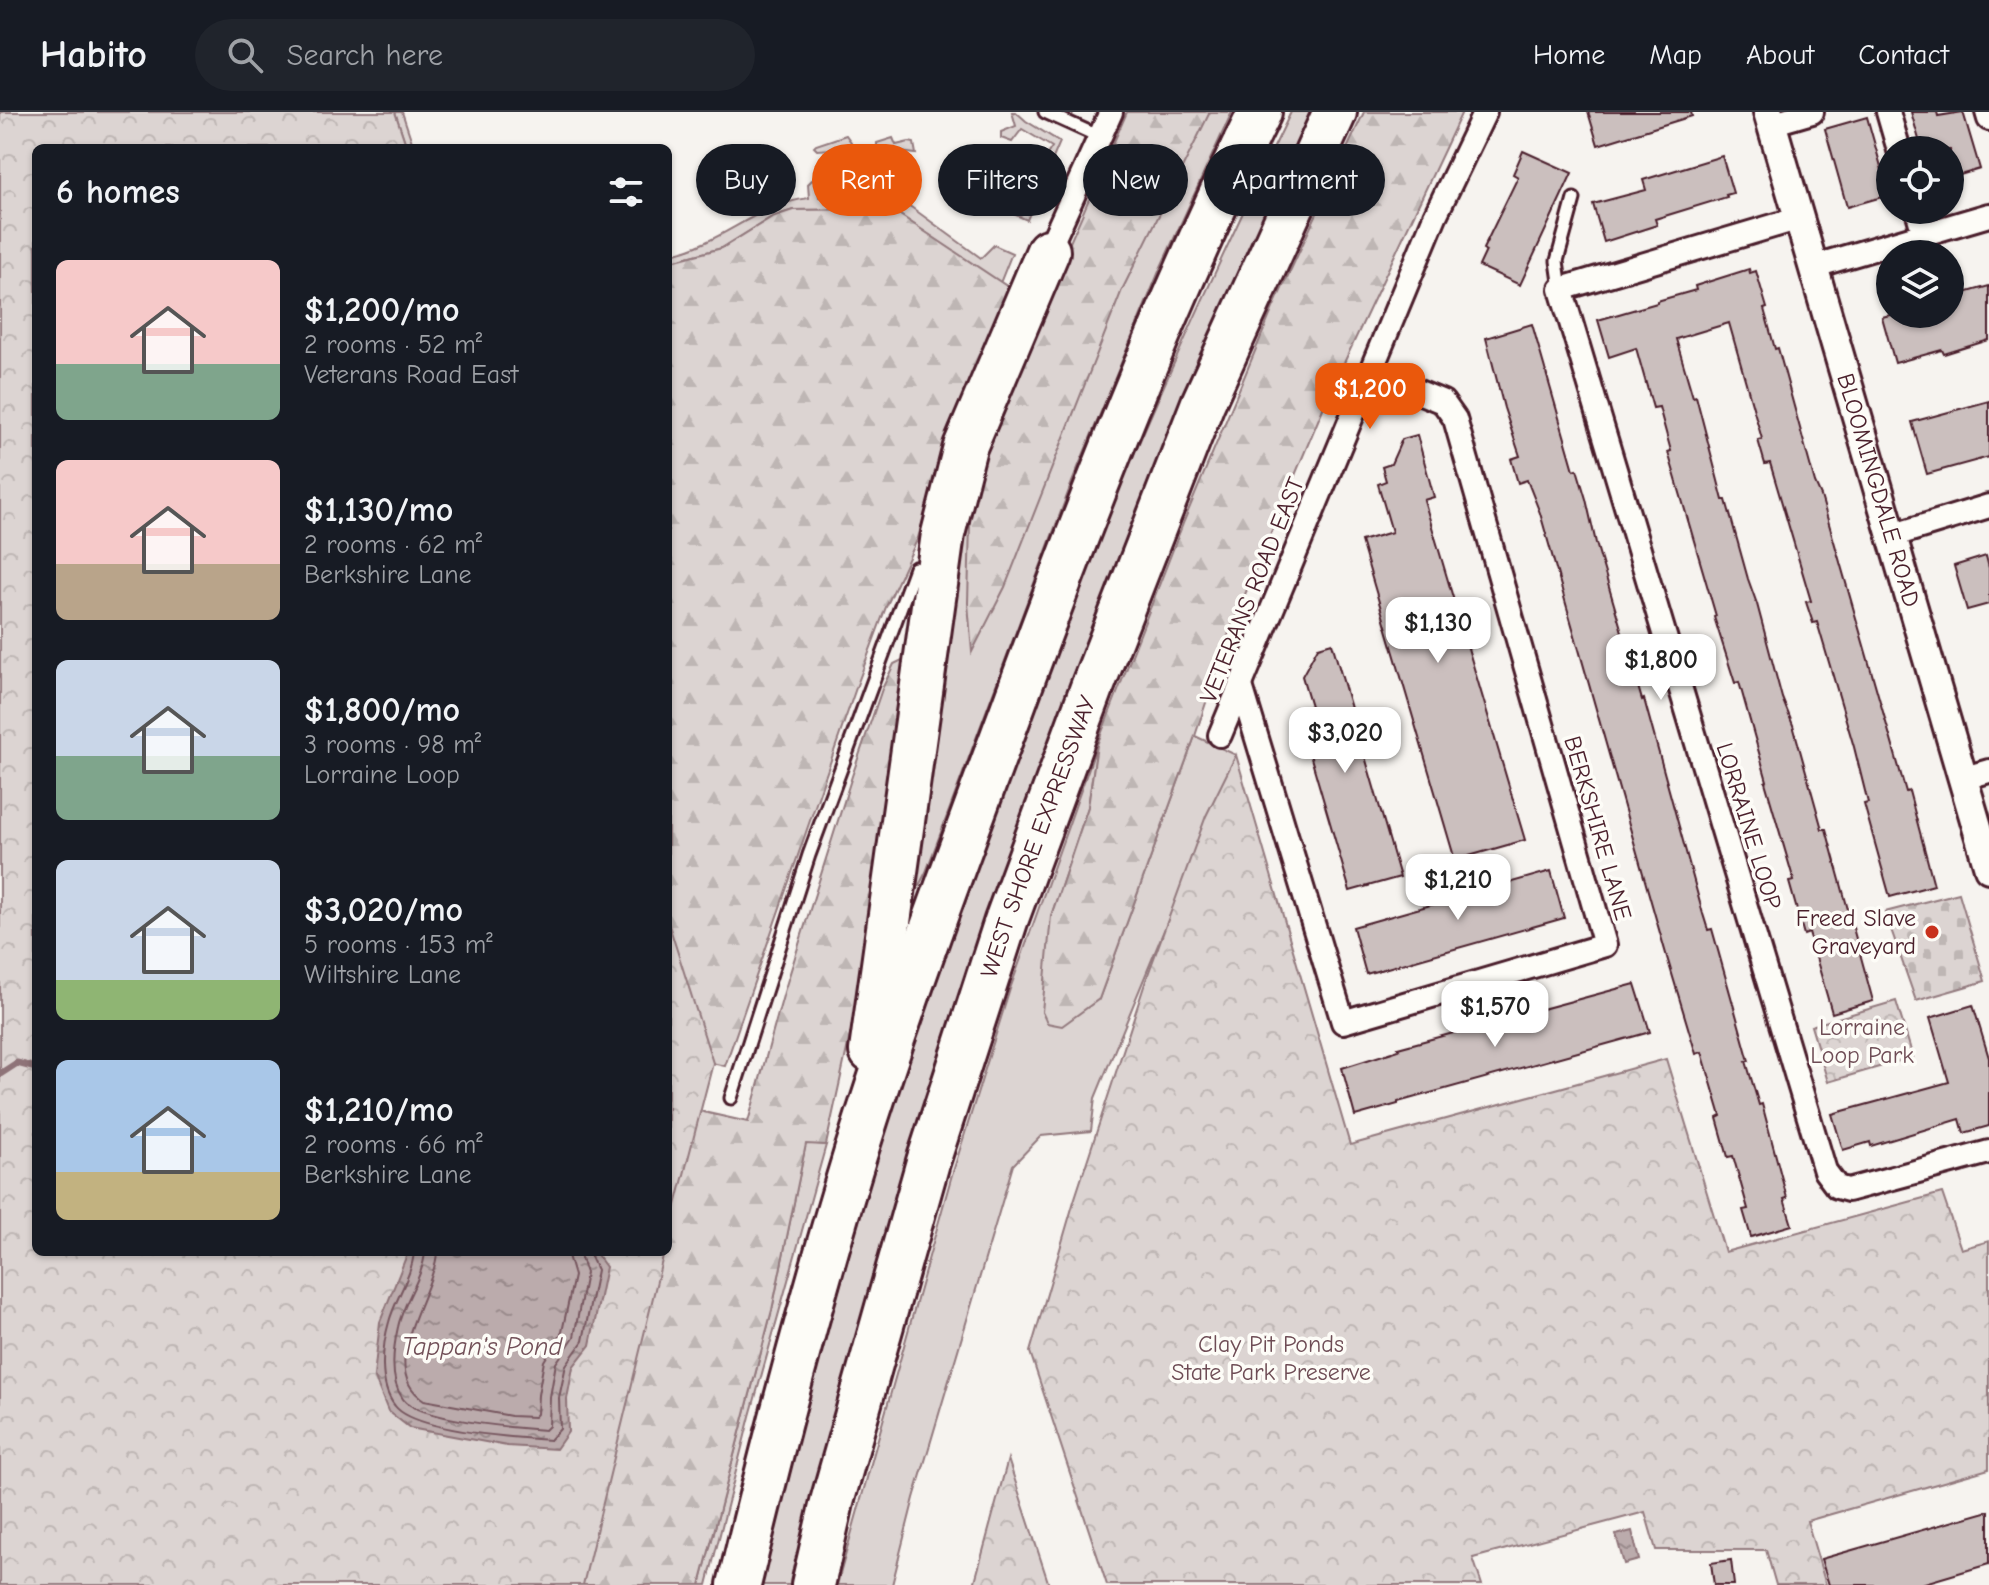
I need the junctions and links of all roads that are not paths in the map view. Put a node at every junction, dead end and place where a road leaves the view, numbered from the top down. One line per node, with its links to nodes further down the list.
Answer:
1 (1045, 112): 12 (lane)
2 (1111, 112): 12 (street)
3 (1260, 112): 31 (highway)
4 (1335, 112): 34 (highway, WEST SHORE EXPRESSWAY)
5 (1485, 112): 21 (street, VETERANS ROAD EAST)
6 (1812, 112): 9 (street)
7 (1888, 112): 11 (street)
8 (1987, 112): 10 (street)
9 (1770, 118): 15 (street, BLOOMINGDALE ROAD)
10 (1989, 119)
11 (1895, 136)
12 (1100, 137): 18 (street)
13 (1574, 199): 20 (lane)
14 (1989, 215): 17 (street)
15 (1800, 218): 19 (street, BLOOMINGDALE ROAD); 20 (street)
16 (1921, 224): 17 (street)
17 (1924, 234): 19 (street)
18 (1048, 251): 31 (highway)
19 (1815, 266): 23 (street, BLOOMINGDALE ROAD)
20 (1561, 289): 32 (street, LORRAINE LOOP)
21 (1370, 372): 25 (street, VETERANS ROAD EAST); 25 (street, BERKSHIRE LANE)
22 (1989, 506): 23 (street)
23 (1891, 536): 28 (street, BLOOMINGDALE ROAD)
24 (915, 568): 30 (lane)
25 (1241, 686): 26 (street, VETERANS ROAD EAST)
26 (1220, 735)
27 (1989, 771): 28 (street)
28 (1961, 779): 29 (street, BLOOMINGDALE ROAD)
29 (1989, 868)
30 (731, 1098)
31 (857, 1151): 33 (highway)
32 (1989, 1152)
33 (739, 1585)
34 (813, 1585)

